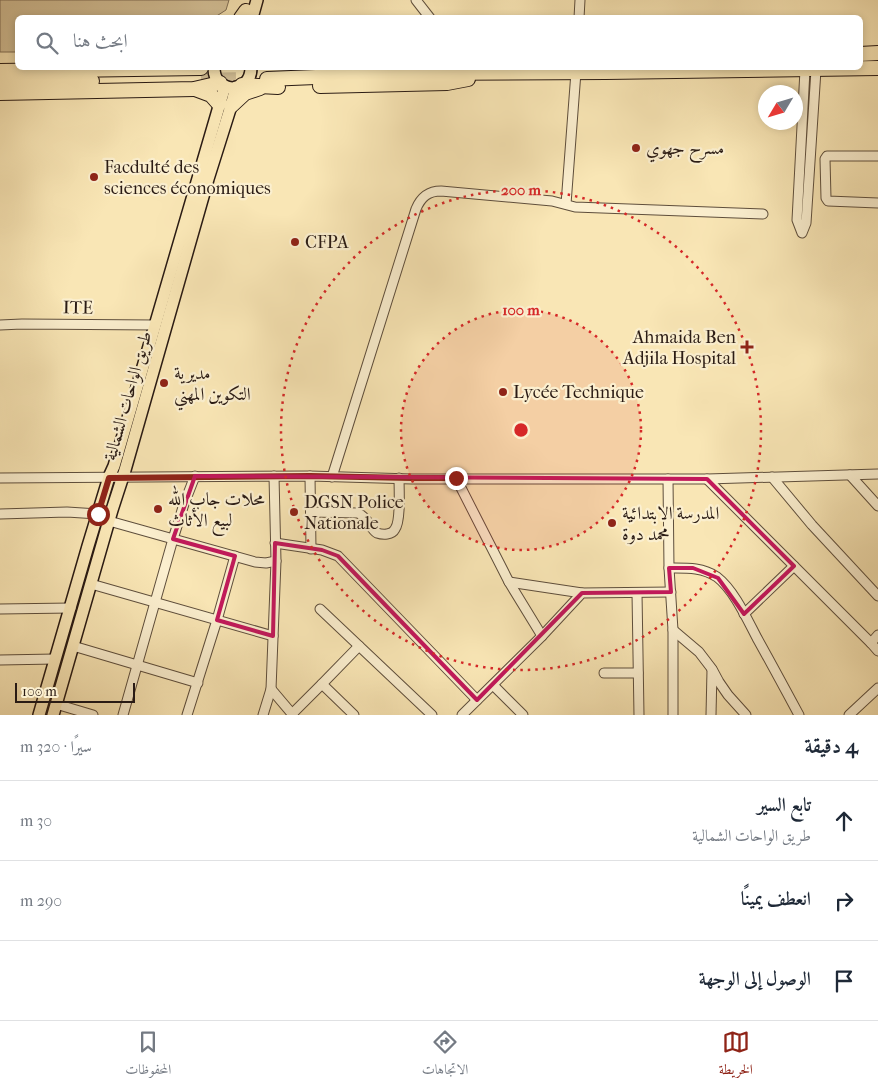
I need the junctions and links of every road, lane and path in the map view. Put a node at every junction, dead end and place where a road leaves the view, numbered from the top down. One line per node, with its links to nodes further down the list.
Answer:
1 (257, 0): 4 (main road)
2 (416, 0): 5 (street)
3 (580, 0): 6 (street)
4 (246, 13)
5 (428, 15)
6 (579, 15)
7 (878, 53): 8 (highway)
8 (863, 54)
9 (15, 61): 10 (highway)
10 (0, 62)
11 (863, 68): 12 (highway)
12 (878, 68)
13 (0, 70): 18 (highway)
14 (214, 70): 21 (main road)
15 (251, 70): 21 (main road, طريق الواحات الشمالية)
16 (810, 70): 16 (street); 17 (highway)
17 (576, 72): 20 (highway); 26 (street)
18 (199, 79): 19 (highway); 21 (highway); 22 (highway); 23 (highway)
19 (0, 82)
20 (265, 83): 21 (highway); 23 (highway)
21 (231, 85): 23 (main road, طريق الواحات الشمالية)
22 (0, 93)
23 (225, 105): 29 (main road, طريق الواحات الشمالية); 35 (main road, طريق الواحات الشمالية)
24 (878, 156): 25 (street)
25 (878, 203)
26 (566, 204): 27 (street); 36 (street)
27 (763, 214)
28 (0, 325): 29 (street, ITE)
29 (155, 325): 39 (main road, طريق الواحات الشمالية)
30 (878, 474): 31 (street)
31 (850, 475): 37 (street); 44 (street)
32 (194, 476): 33 (street); 35 (street); 49 (street)
33 (274, 476): 34 (street); 50 (street)
34 (310, 476): 36 (street); 45 (street)
35 (123, 477): 39 (street); 48 (main road, طريق الواحات الشمالية)
36 (332, 477): 40 (street)
37 (772, 477): 43 (street); 61 (street)
38 (0, 478): 39 (street)
39 (109, 478): 47 (main road, طريق الواحات الشمالية)
40 (399, 478): 41 (street); 45 (street)
41 (456, 478): 42 (street); 56 (street)
42 (668, 479): 43 (street); 55 (street)
43 (707, 479): 54 (street)
44 (878, 506)
45 (311, 512): 51 (street)
46 (0, 514): 47 (street)
47 (98, 514): 63 (main road, طريق الواحات الشمالية)
48 (109, 521): 49 (street); 57 (main road, طريق الواحات الشمالية)
49 (173, 539): 52 (street); 62 (street)
50 (275, 543): 51 (street); 53 (street)
51 (311, 549): 87 (street)
52 (235, 556): 53 (street); 67 (street)
53 (276, 561): 70 (street)
54 (794, 566): 66 (street); 72 (street)
55 (669, 568): 58 (street); 66 (street)
56 (508, 582): 59 (street); 71 (street)
57 (91, 584): 62 (street); 73 (main road, طريق الواحات الشمالية)
58 (671, 592): 60 (street); 68 (street)
59 (582, 593): 60 (street); 71 (street)
60 (637, 593): 80 (street)
61 (878, 596)
62 (154, 602): 67 (street); 78 (street)
63 (71, 608): 64 (street); 76 (main road, طريق الواحات الشمالية)
64 (0, 609)
65 (320, 609): 74 (street)
66 (744, 614): 103 (street)
67 (217, 620): 70 (street); 82 (street)
68 (673, 630): 79 (street); 100 (street)
69 (878, 635): 72 (street)
70 (273, 636): 86 (street)
71 (542, 636): 84 (street)
72 (871, 643): 75 (street)
73 (73, 646): 78 (street); 88 (main road, طريق الواحات الشمالية)
74 (359, 646): 83 (street); 96 (street)
75 (878, 652)
76 (55, 659): 77 (street); 90 (main road, طريق الواحات الشمالية)
77 (0, 660)
78 (137, 664): 82 (street); 92 (street)
79 (712, 669): 101 (street); 102 (street)
80 (638, 673): 81 (street); 99 (street)
81 (604, 674)
82 (198, 683): 93 (street)
83 (322, 684): 89 (street); 95 (street)
84 (493, 685): 87 (street); 98 (street)
85 (878, 688): 104 (street)
86 (271, 689): 89 (street); 94 (street)
87 (477, 700): 97 (street)
88 (55, 710): 91 (street)
89 (292, 714)
90 (39, 715)
91 (93, 715)
92 (123, 715)
93 (187, 715)
94 (263, 715)
95 (354, 715)
96 (432, 715)
97 (462, 715)
98 (523, 715)
99 (639, 715)
100 (673, 715)
101 (711, 715)
102 (746, 715)
103 (799, 715)
104 (848, 715)

